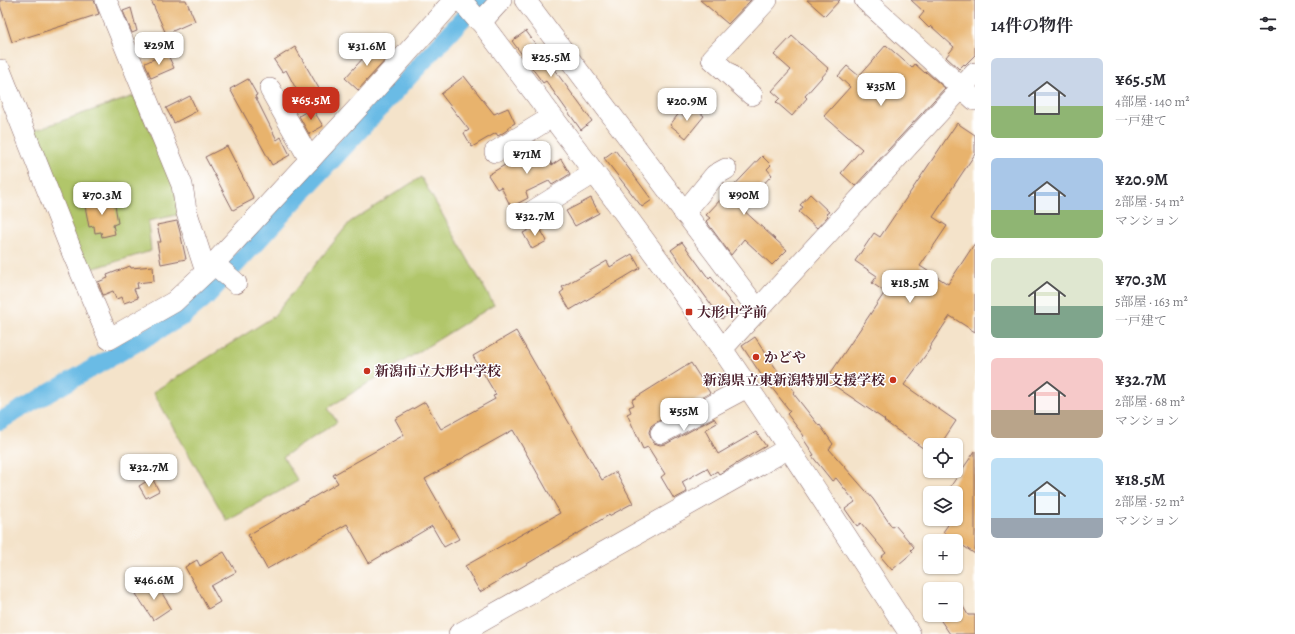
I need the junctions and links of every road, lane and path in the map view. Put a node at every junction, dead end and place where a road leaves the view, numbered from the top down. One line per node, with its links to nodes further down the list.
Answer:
1 (106, 0): 18 (street)
2 (501, 0): 6 (street)
3 (525, 0): 17 (street)
4 (767, 0): 10 (street)
5 (865, 0): 8 (street)
6 (467, 9): 11 (street); 13 (street)
7 (0, 70): 18 (street)
8 (970, 87): 20 (street)
9 (270, 89): 13 (street)
10 (752, 95)
11 (552, 117): 12 (street); 15 (street)
12 (495, 152)
13 (310, 160): 18 (street)
14 (726, 169): 17 (street)
15 (594, 173): 16 (street); 21 (street)
16 (533, 211)
17 (684, 213): 20 (street)
18 (210, 268): 19 (street)
19 (236, 283)
20 (758, 310): 21 (street)
21 (722, 349): 22 (street)
22 (747, 387): 23 (street); 24 (street)
23 (661, 433)
24 (789, 448): 25 (street); 26 (street)
25 (459, 634)
26 (910, 634)

